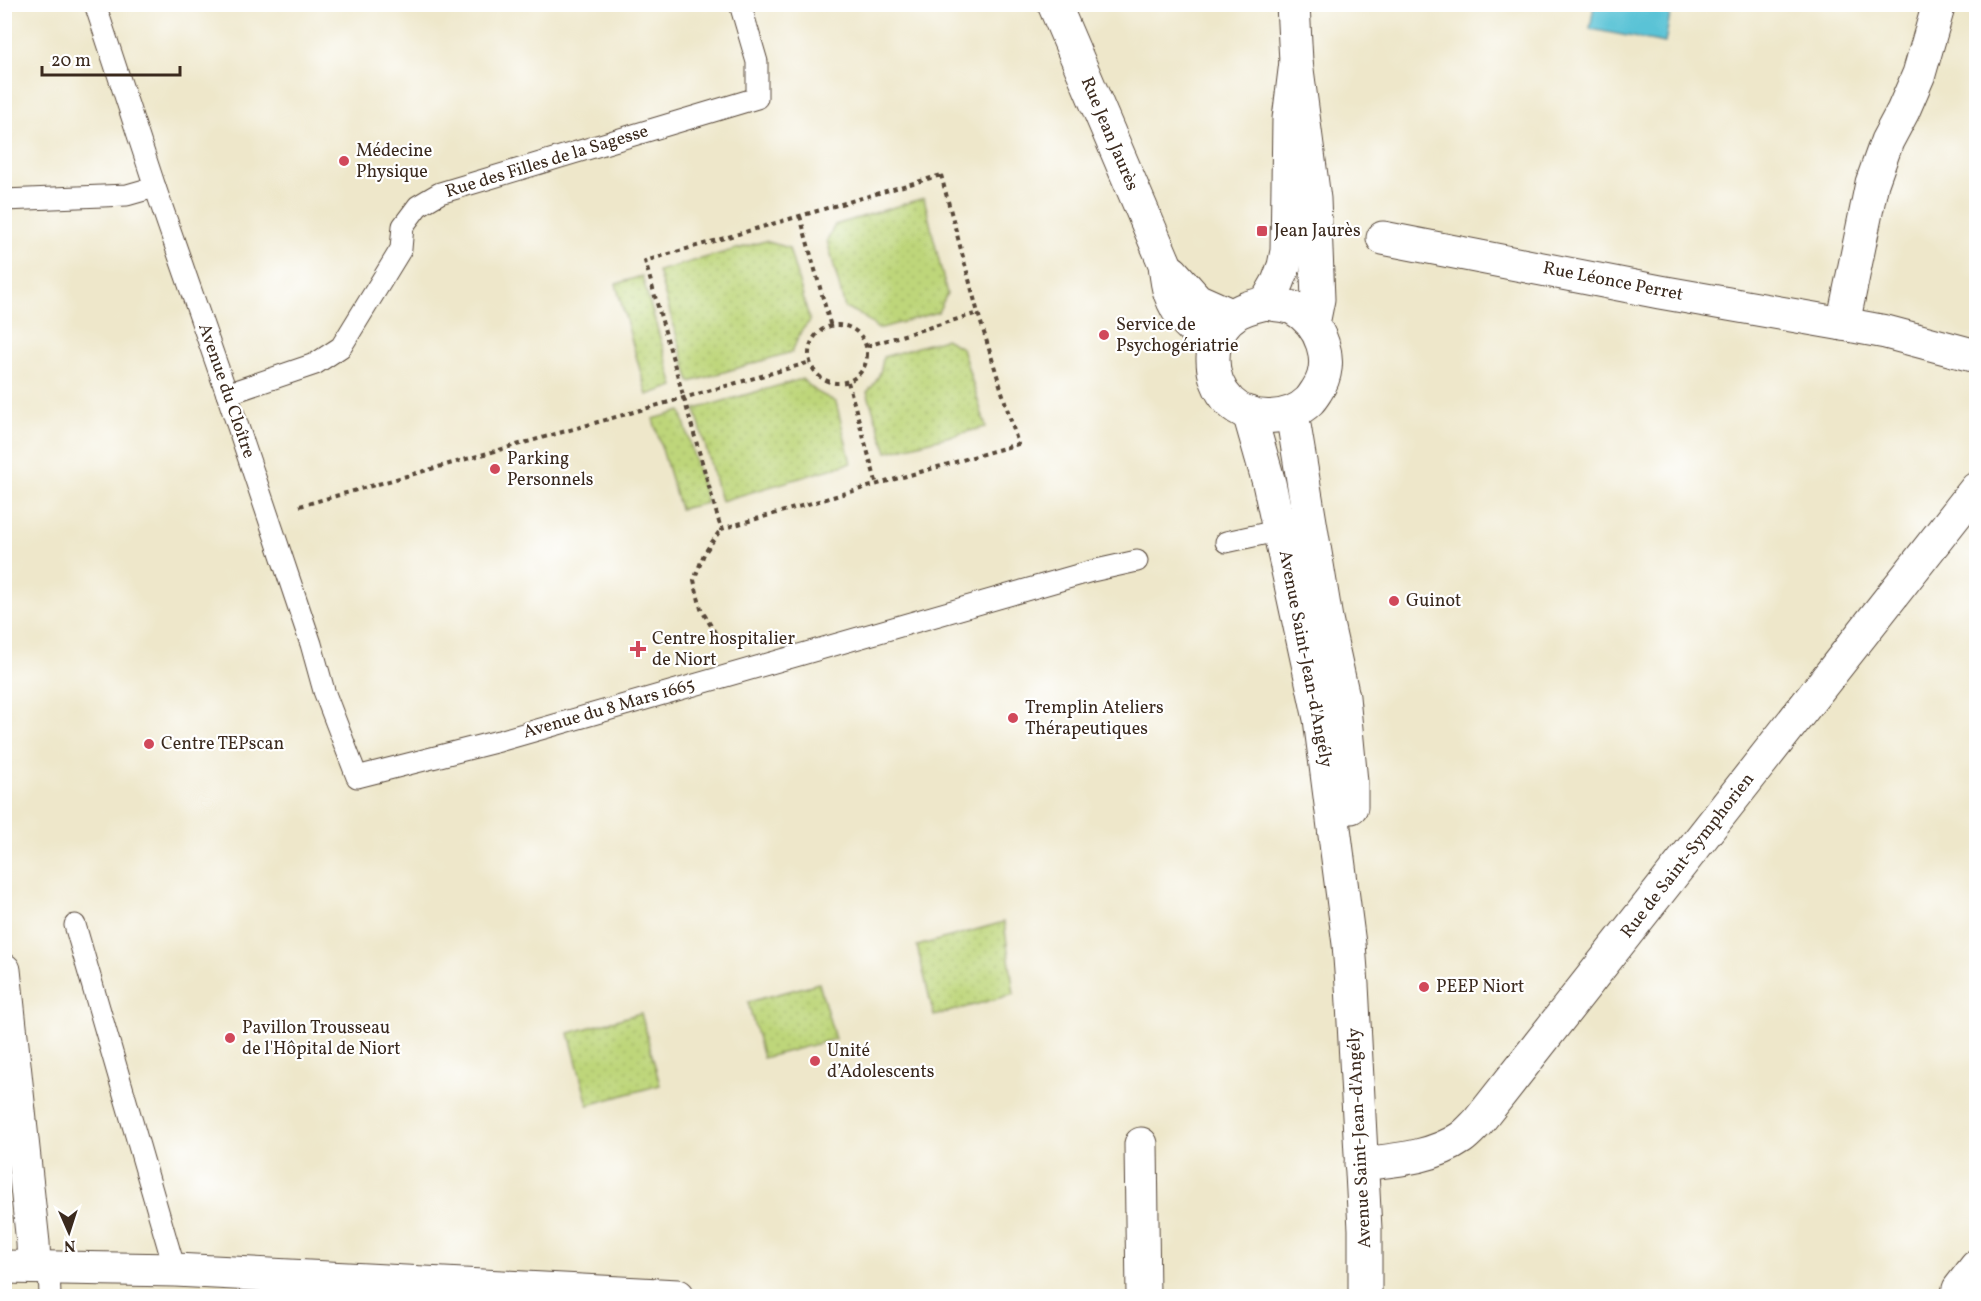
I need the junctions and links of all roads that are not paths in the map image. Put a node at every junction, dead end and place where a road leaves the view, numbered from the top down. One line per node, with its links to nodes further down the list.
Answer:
1 (95, 4): 7 (lane, Avenue du Cloître)
2 (740, 4): 17 (lane, Rue des Filles de la Sagesse)
3 (1054, 4): 10 (street, Rue Jean Jaurès)
4 (1293, 4): 6 (street)
5 (1939, 4): 14 (street)
6 (1296, 63): 11 (street); 13 (street)
7 (155, 187): 8 (lane); 17 (lane, Avenue du Cloître)
8 (4, 200)
9 (1383, 238): 14 (street, Rue Léonce Perret)
10 (1165, 264): 12 (street, Rue Jean Jaurès); 15 (street, Rue Jean Jaurès)
11 (1266, 303): 12 (street); 13 (street)
12 (1233, 315): 15 (street)
13 (1313, 324): 19 (street)
14 (1843, 324): 16 (street, Rue Léonce Perret)
15 (1215, 343): 18 (street)
16 (1977, 356)
17 (227, 394): 25 (lane, Avenue du Cloître)
18 (1249, 413): 19 (street); 22 (street, Avenue Saint-Jean-d'Angély)
19 (1292, 413): 21 (street, Avenue Saint-Jean-d'Angély)
20 (1977, 489): 30 (street, Rue de Saint-Symphorien)
21 (1311, 524): 22 (lane); 27 (street, Avenue Saint-Jean-d'Angély)
22 (1279, 530): 23 (lane); 27 (street, Avenue Saint-Jean-d'Angély)
23 (1226, 542)
24 (1137, 561): 25 (lane, Avenue du 8 Mars 1665)
25 (357, 777)
26 (75, 925): 32 (lane)
27 (1349, 944): 30 (street, Avenue Saint-Jean-d'Angély)
28 (4, 970): 33 (street)
29 (1141, 1144): 35 (street)
30 (1361, 1164): 36 (street, Avenue Saint-Jean-d'Angély)
31 (1977, 1267): 37 (street)
32 (175, 1270): 33 (street); 34 (street)
33 (34, 1275)
34 (678, 1296)
35 (1143, 1296)
36 (1365, 1296)
37 (1957, 1296)

